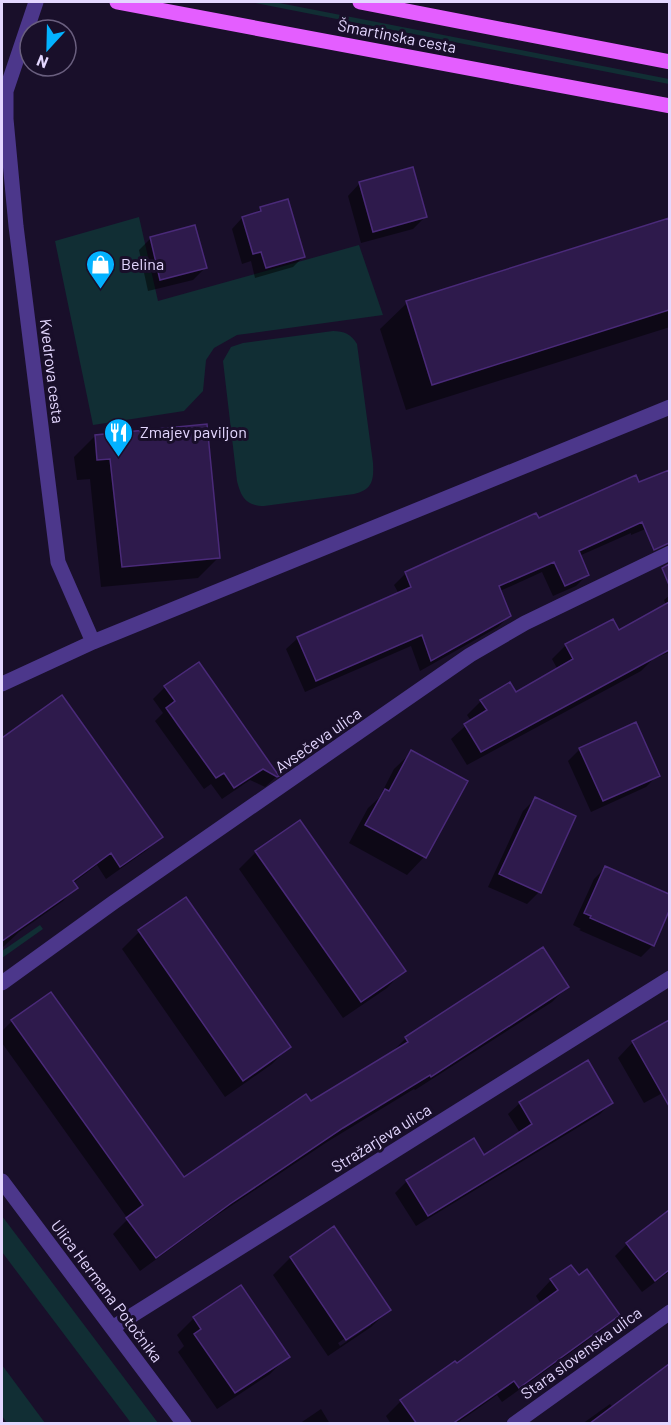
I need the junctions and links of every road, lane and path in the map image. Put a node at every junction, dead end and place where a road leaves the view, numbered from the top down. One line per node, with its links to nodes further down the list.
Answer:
1 (36, 2): 8 (street, Kvedrova cesta)
2 (117, 2): 5 (main road, Šmartinska cesta)
3 (360, 2): 4 (main road, Šmartinska cesta)
4 (669, 62)
5 (669, 106)
6 (669, 407): 8 (street)
7 (669, 553): 11 (street, Avsečeva ulica)
8 (93, 642): 9 (street)
9 (2, 684)
10 (669, 978): 14 (street, Stražarjeva ulica)
11 (2, 983)
12 (2, 1181): 14 (street, Ulica Hermana Potočnika)
13 (669, 1312): 16 (street, Stara slovenska ulica)
14 (112, 1328): 15 (street, Ulica Hermana Potočnika)
15 (184, 1424)
16 (514, 1424)

